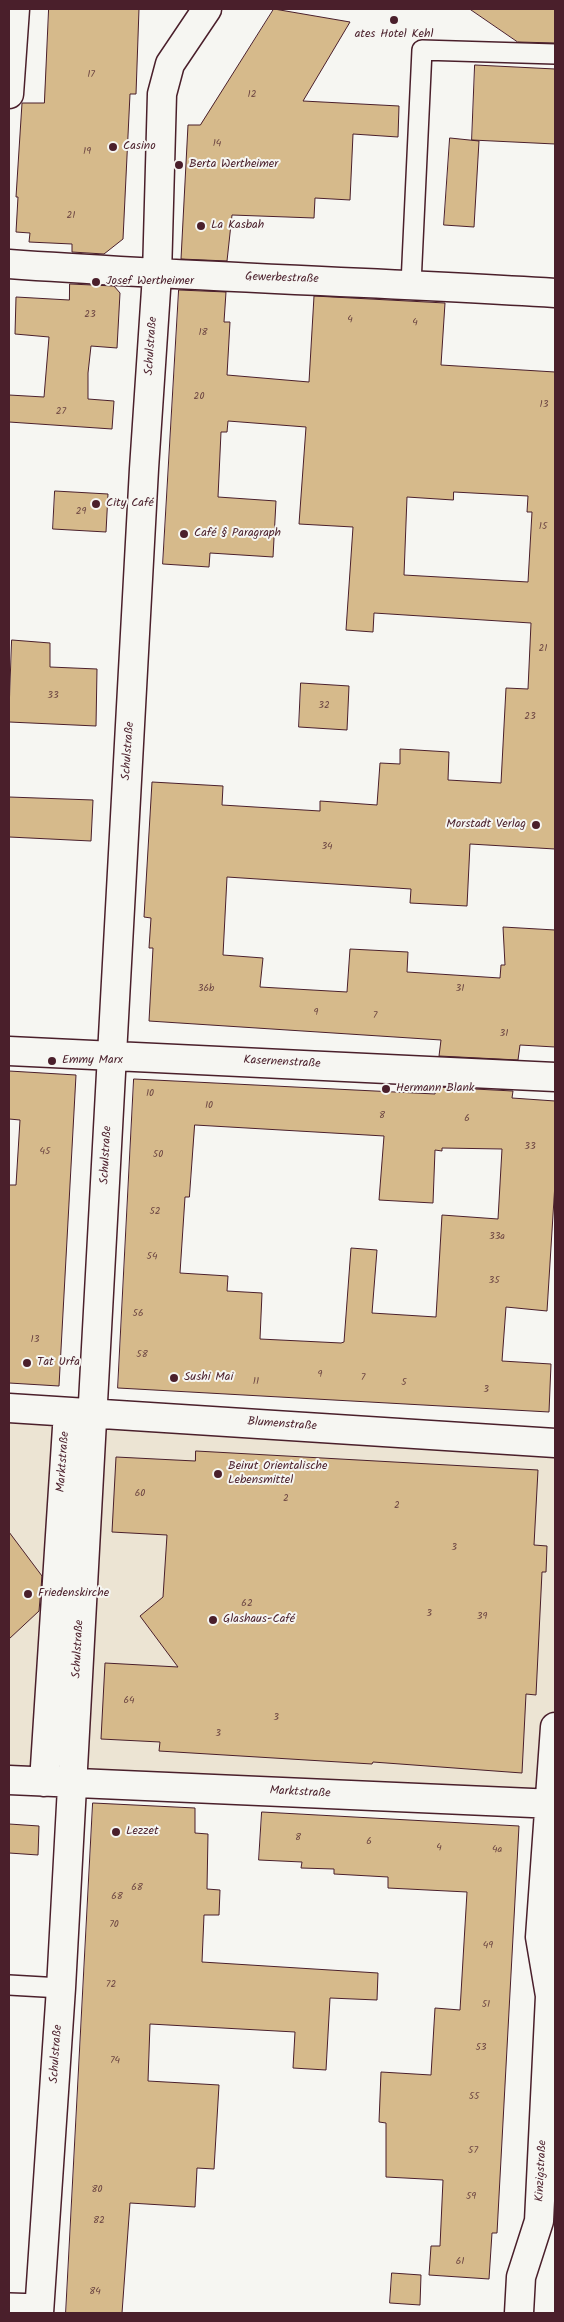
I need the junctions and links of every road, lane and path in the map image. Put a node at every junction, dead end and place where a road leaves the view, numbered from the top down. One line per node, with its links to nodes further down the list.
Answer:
1 (15, 9): 4 (street)
2 (207, 9): 6 (street, Schulstraße)
3 (555, 54): 7 (lane)
4 (9, 94)
5 (9, 264): 6 (street, Gewerbestraße)
6 (157, 275): 7 (street, Gewerbestraße); 10 (street, Schulstraße)
7 (411, 284): 8 (street, Gewerbestraße)
8 (555, 293)
9 (9, 1050): 10 (street, Kasernenstraße)
10 (112, 1054): 11 (street, Kasernenstraße); 13 (street, Schulstraße)
11 (555, 1077)
12 (9, 1408): 13 (street, Blumenstraße)
13 (80, 1412): 14 (street, Blumenstraße); 17 (street, Marktstraße); 18 (street, Schulstraße)
14 (555, 1443)
15 (555, 1727): 19 (street, Kinzigstraße)
16 (9, 1780): 17 (street, Marktstraße)
17 (44, 1782): 18 (street, Marktstraße)
18 (72, 1783): 19 (street, Marktstraße); 21 (street, Schulstraße)
19 (552, 1804): 24 (street, Kinzigstraße)
20 (9, 1985): 21 (lane)
21 (61, 1988): 23 (street, Schulstraße)
22 (9, 2303): 23 (lane)
23 (40, 2309)
24 (519, 2313)

